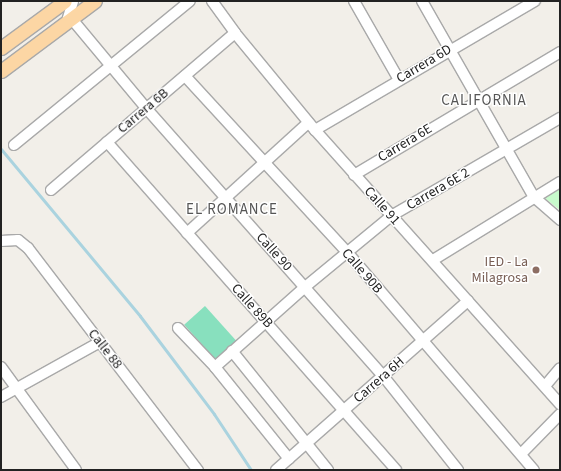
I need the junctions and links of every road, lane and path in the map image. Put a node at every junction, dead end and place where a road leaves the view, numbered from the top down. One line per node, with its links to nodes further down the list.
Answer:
1 (65, 1): 11 (main road)
2 (73, 1): 9 (street)
3 (95, 1): 9 (main road)
4 (190, 1): 14 (street)
5 (212, 1): 10 (street, Calle 91)
6 (354, 1): 17 (street)
7 (422, 1): 12 (street)
8 (535, 1): 12 (street, Carrera 6D)
9 (69, 20): 14 (street, Calle 90); 15 (main road)
10 (235, 33): 16 (street, Carrera 6B); 21 (street, Calle 91)
11 (1, 48)
12 (450, 49): 17 (street, Carrera 6D); 18 (street)
13 (560, 52): 18 (street, Carrera 6E)
14 (110, 66): 19 (street, Calle 90); 23 (street)
15 (1, 71)
16 (185, 76): 19 (street, Carrera 6B); 25 (street, Calle 90B)
17 (398, 80): 21 (street, Carrera 6D)
18 (478, 99): 24 (street); 26 (street, Carrera 6E)
19 (146, 108): 22 (street, Carrera 6B); 30 (street, Calle 90)
20 (560, 118): 24 (street, Carrera 6E 2)
21 (311, 126): 25 (street, Carrera 6D); 26 (street, Calle 91)
22 (107, 142): 28 (street, Carrera 6B); 33 (street, Calle 89B)
23 (14, 145)
24 (507, 149): 29 (street); 31 (street, Carrera 6E 2)
25 (264, 162): 30 (street, Carrera 6D); 35 (street, Calle 90B)
26 (354, 175): 31 (street, Calle 91)
27 (560, 182): 29 (street)
28 (51, 190)
29 (534, 197): 32 (street); 36 (street)
30 (226, 198): 33 (street, Carrera 6D); 37 (street, Calle 90)
31 (391, 216): 35 (street, Carrera 6E 2); 36 (street, Calle 91)
32 (560, 220)
33 (187, 233): 39 (street, Calle 89B)
34 (3, 240): 42 (street, Calle 88)
35 (347, 252): 37 (street, Carrera 6E 2); 41 (street, Calle 90B)
36 (433, 260): 38 (street, Calle 91)
37 (305, 287): 39 (street, Carrera 6E 2); 47 (street, Calle 90)
38 (468, 301): 41 (street, Carrera 6H); 48 (street, Calle 91)
39 (266, 322): 43 (street, Carrera 6E 2); 52 (street, Calle 89B)
40 (178, 328): 45 (street)
41 (423, 339): 47 (street, Carrera 6H); 55 (street, Calle 90B)
42 (100, 342): 49 (street); 58 (street, Calle 88)
43 (232, 351): 45 (street, Carrera 6E 2); 54 (street)
44 (1, 367): 49 (street)
45 (215, 367): 56 (street)
46 (560, 368): 48 (street)
47 (384, 377): 52 (street, Carrera 6H); 62 (street, Calle 90)
48 (545, 386): 51 (street, Calle 91)
49 (17, 388): 50 (street); 57 (street)
50 (1, 398)
51 (560, 404)
52 (344, 410): 54 (street, Carrera 6H); 61 (street, Calle 89B)
53 (560, 414): 55 (street)
54 (307, 443): 56 (street, Carrera 6H); 60 (street)
55 (521, 454): 63 (street, Calle 90B)
56 (289, 459): 59 (street, Carrera 6H)
57 (76, 470)
58 (198, 470)
59 (276, 470)
60 (328, 470)
61 (396, 470)
62 (458, 470)
63 (534, 470)

